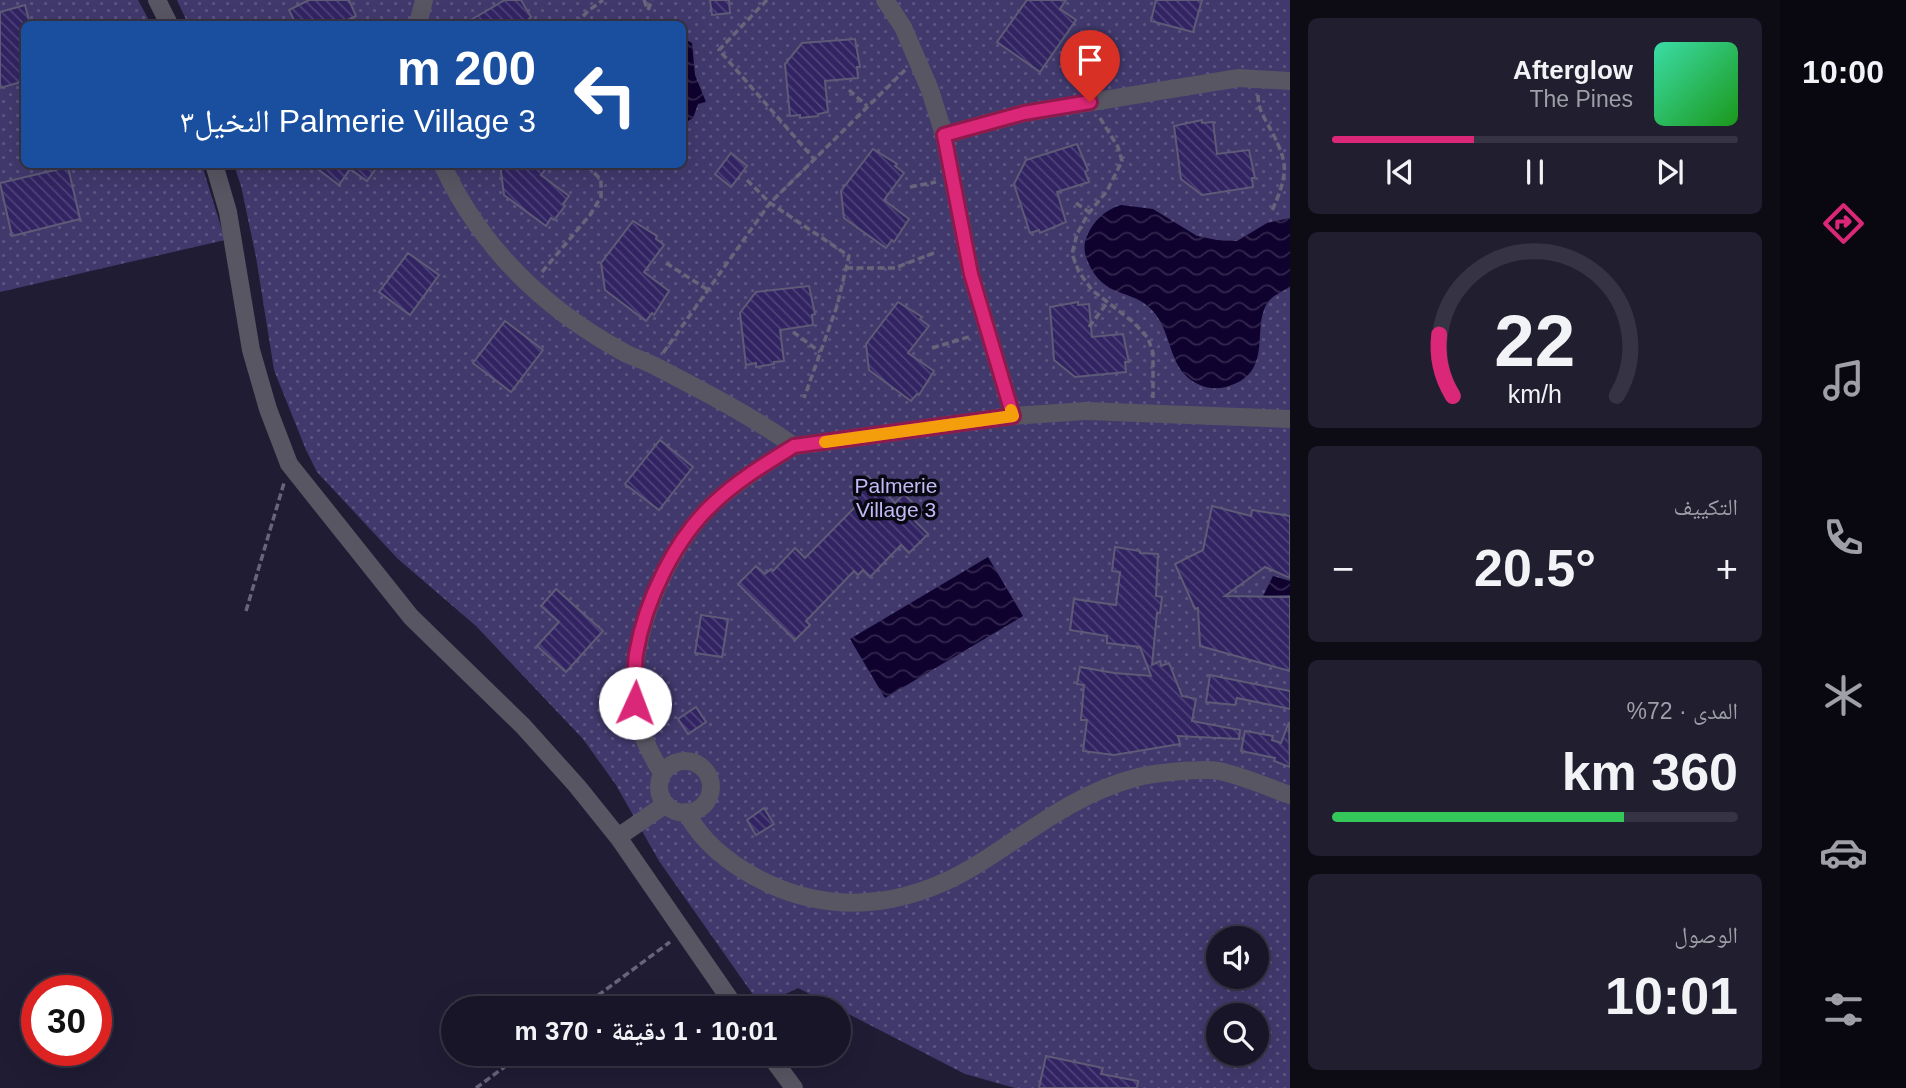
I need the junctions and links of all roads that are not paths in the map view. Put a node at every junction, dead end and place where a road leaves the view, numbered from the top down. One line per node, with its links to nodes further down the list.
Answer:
1 (157, 0): 4 (street)
2 (424, 0): 5 (street)
3 (885, 0): 7 (street)
4 (168, 21)
5 (419, 21)
6 (1290, 81): 7 (street)
7 (944, 135): 10 (street)
8 (215, 168): 17 (street)
9 (444, 168): 12 (street)
10 (1013, 416): 11 (street); 12 (street)
11 (1290, 419)
12 (794, 446): 13 (street)
13 (662, 773): 15 (street); 16 (street)
14 (1290, 795): 16 (street)
15 (666, 804): 16 (street); 17 (street)
16 (687, 813)
17 (618, 837): 18 (street)
18 (728, 996)
19 (778, 1066): 20 (street)
20 (794, 1088)

